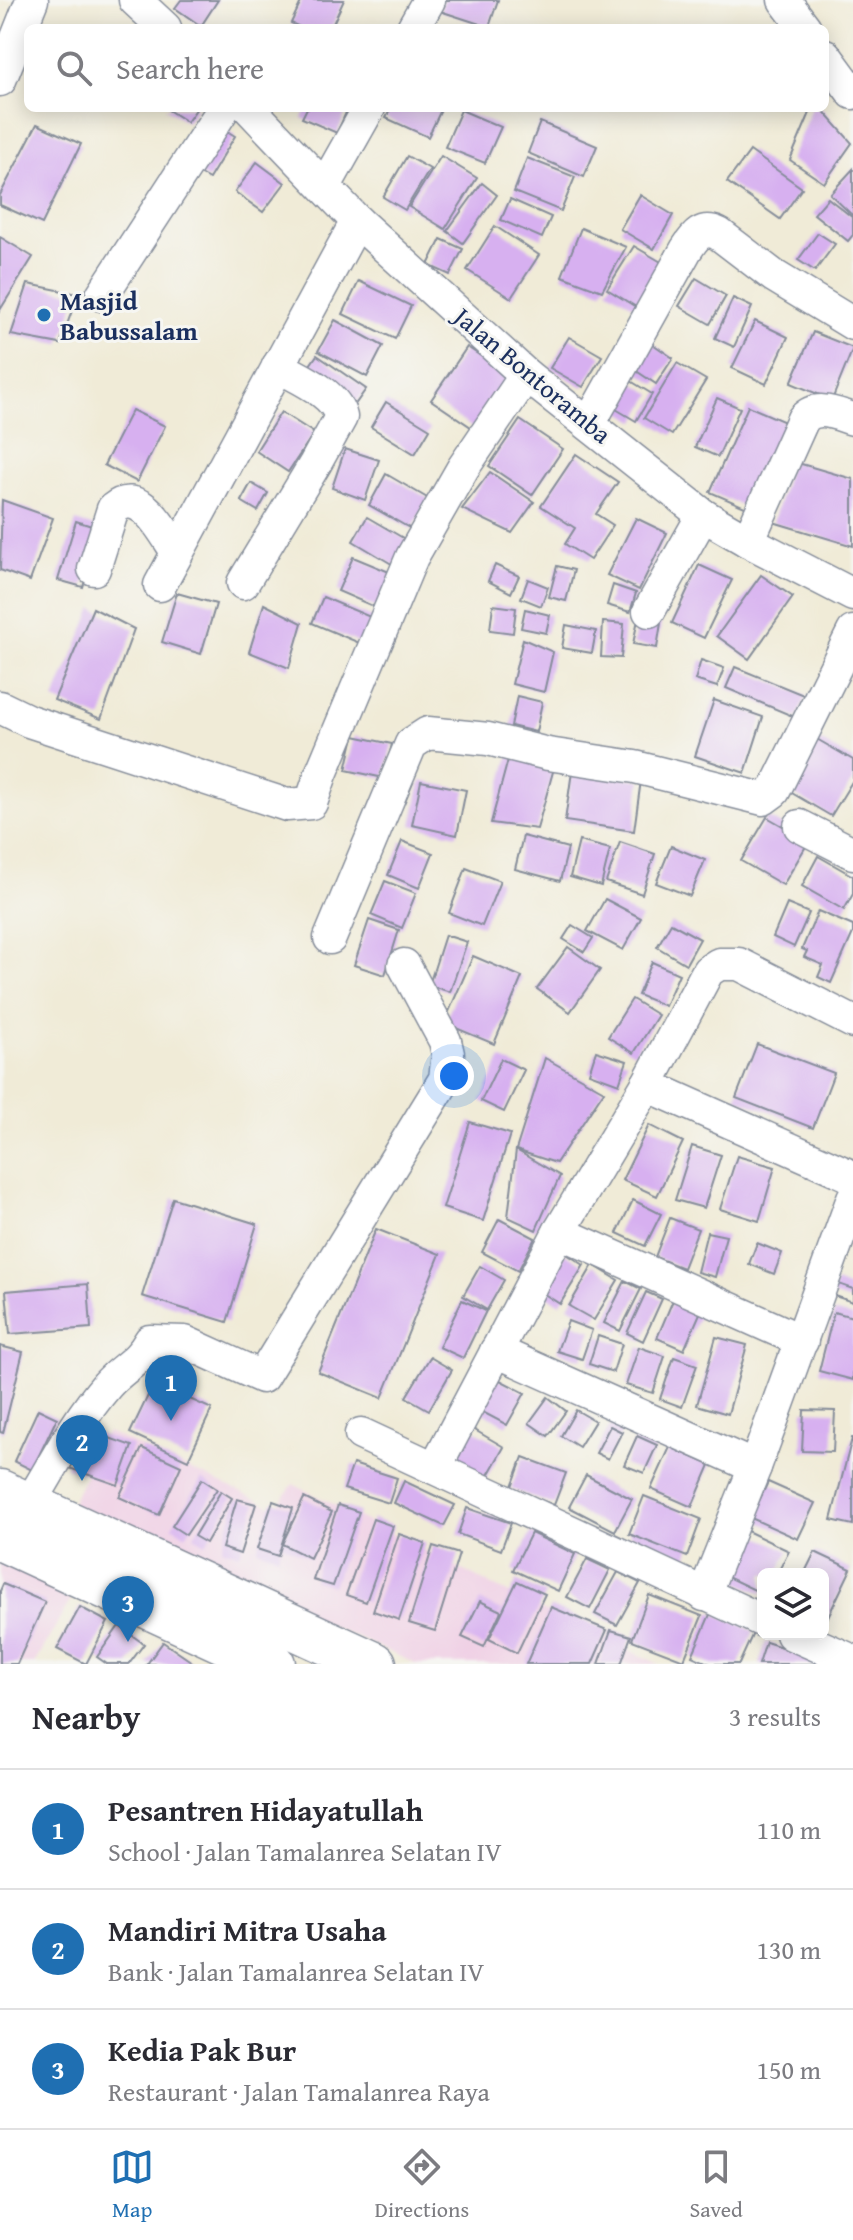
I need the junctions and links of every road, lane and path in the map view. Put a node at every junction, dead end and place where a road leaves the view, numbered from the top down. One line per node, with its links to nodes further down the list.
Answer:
1 (32, 0): 9 (street)
2 (135, 0): 5 (street)
3 (429, 0): 6 (street)
4 (784, 0): 7 (street)
5 (161, 24)
6 (415, 24)
7 (802, 24)
8 (829, 60): 10 (street)
9 (0, 80)
10 (853, 93)
11 (221, 112): 16 (street)
12 (253, 112): 14 (street, Jalan Bontoramba)
13 (367, 112): 14 (street)
14 (325, 186): 15 (street, Jalan Bontoramba)
15 (357, 221): 18 (street); 19 (street, Jalan Bontoramba)
16 (102, 295)
17 (853, 324): 21 (street)
18 (278, 366): 24 (street); 26 (street)
19 (526, 375): 21 (street, Jalan Bontoramba); 31 (street)
20 (853, 419): 23 (street)
21 (589, 424): 22 (street, Jalan Bontoramba)
22 (703, 515): 23 (street, Jalan Bontoramba); 29 (street)
23 (748, 541): 28 (street, Jalan Bontoramba)
24 (177, 552): 25 (street); 27 (street)
25 (94, 569)
26 (243, 583)
27 (160, 585)
28 (853, 595)
29 (649, 611)
30 (853, 632): 34 (street)
31 (0, 707)
32 (800, 826): 33 (street)
33 (853, 853)
34 (330, 938)
35 (404, 965): 46 (street)
36 (853, 1022): 37 (street)
37 (647, 1085): 38 (street); 40 (street)
38 (853, 1177)
39 (853, 1198): 41 (street)
40 (559, 1232): 41 (street); 42 (street)
41 (802, 1341): 44 (street)
42 (496, 1351): 44 (street); 45 (street)
43 (361, 1434): 45 (street)
44 (755, 1467): 47 (street)
45 (435, 1468): 47 (street)
46 (7, 1527): 51 (main road); 52 (main road)
47 (704, 1595): 48 (street)
48 (757, 1618)
49 (806, 1640): 50 (street)
50 (853, 1661)
51 (368, 1663)
52 (273, 1664)

